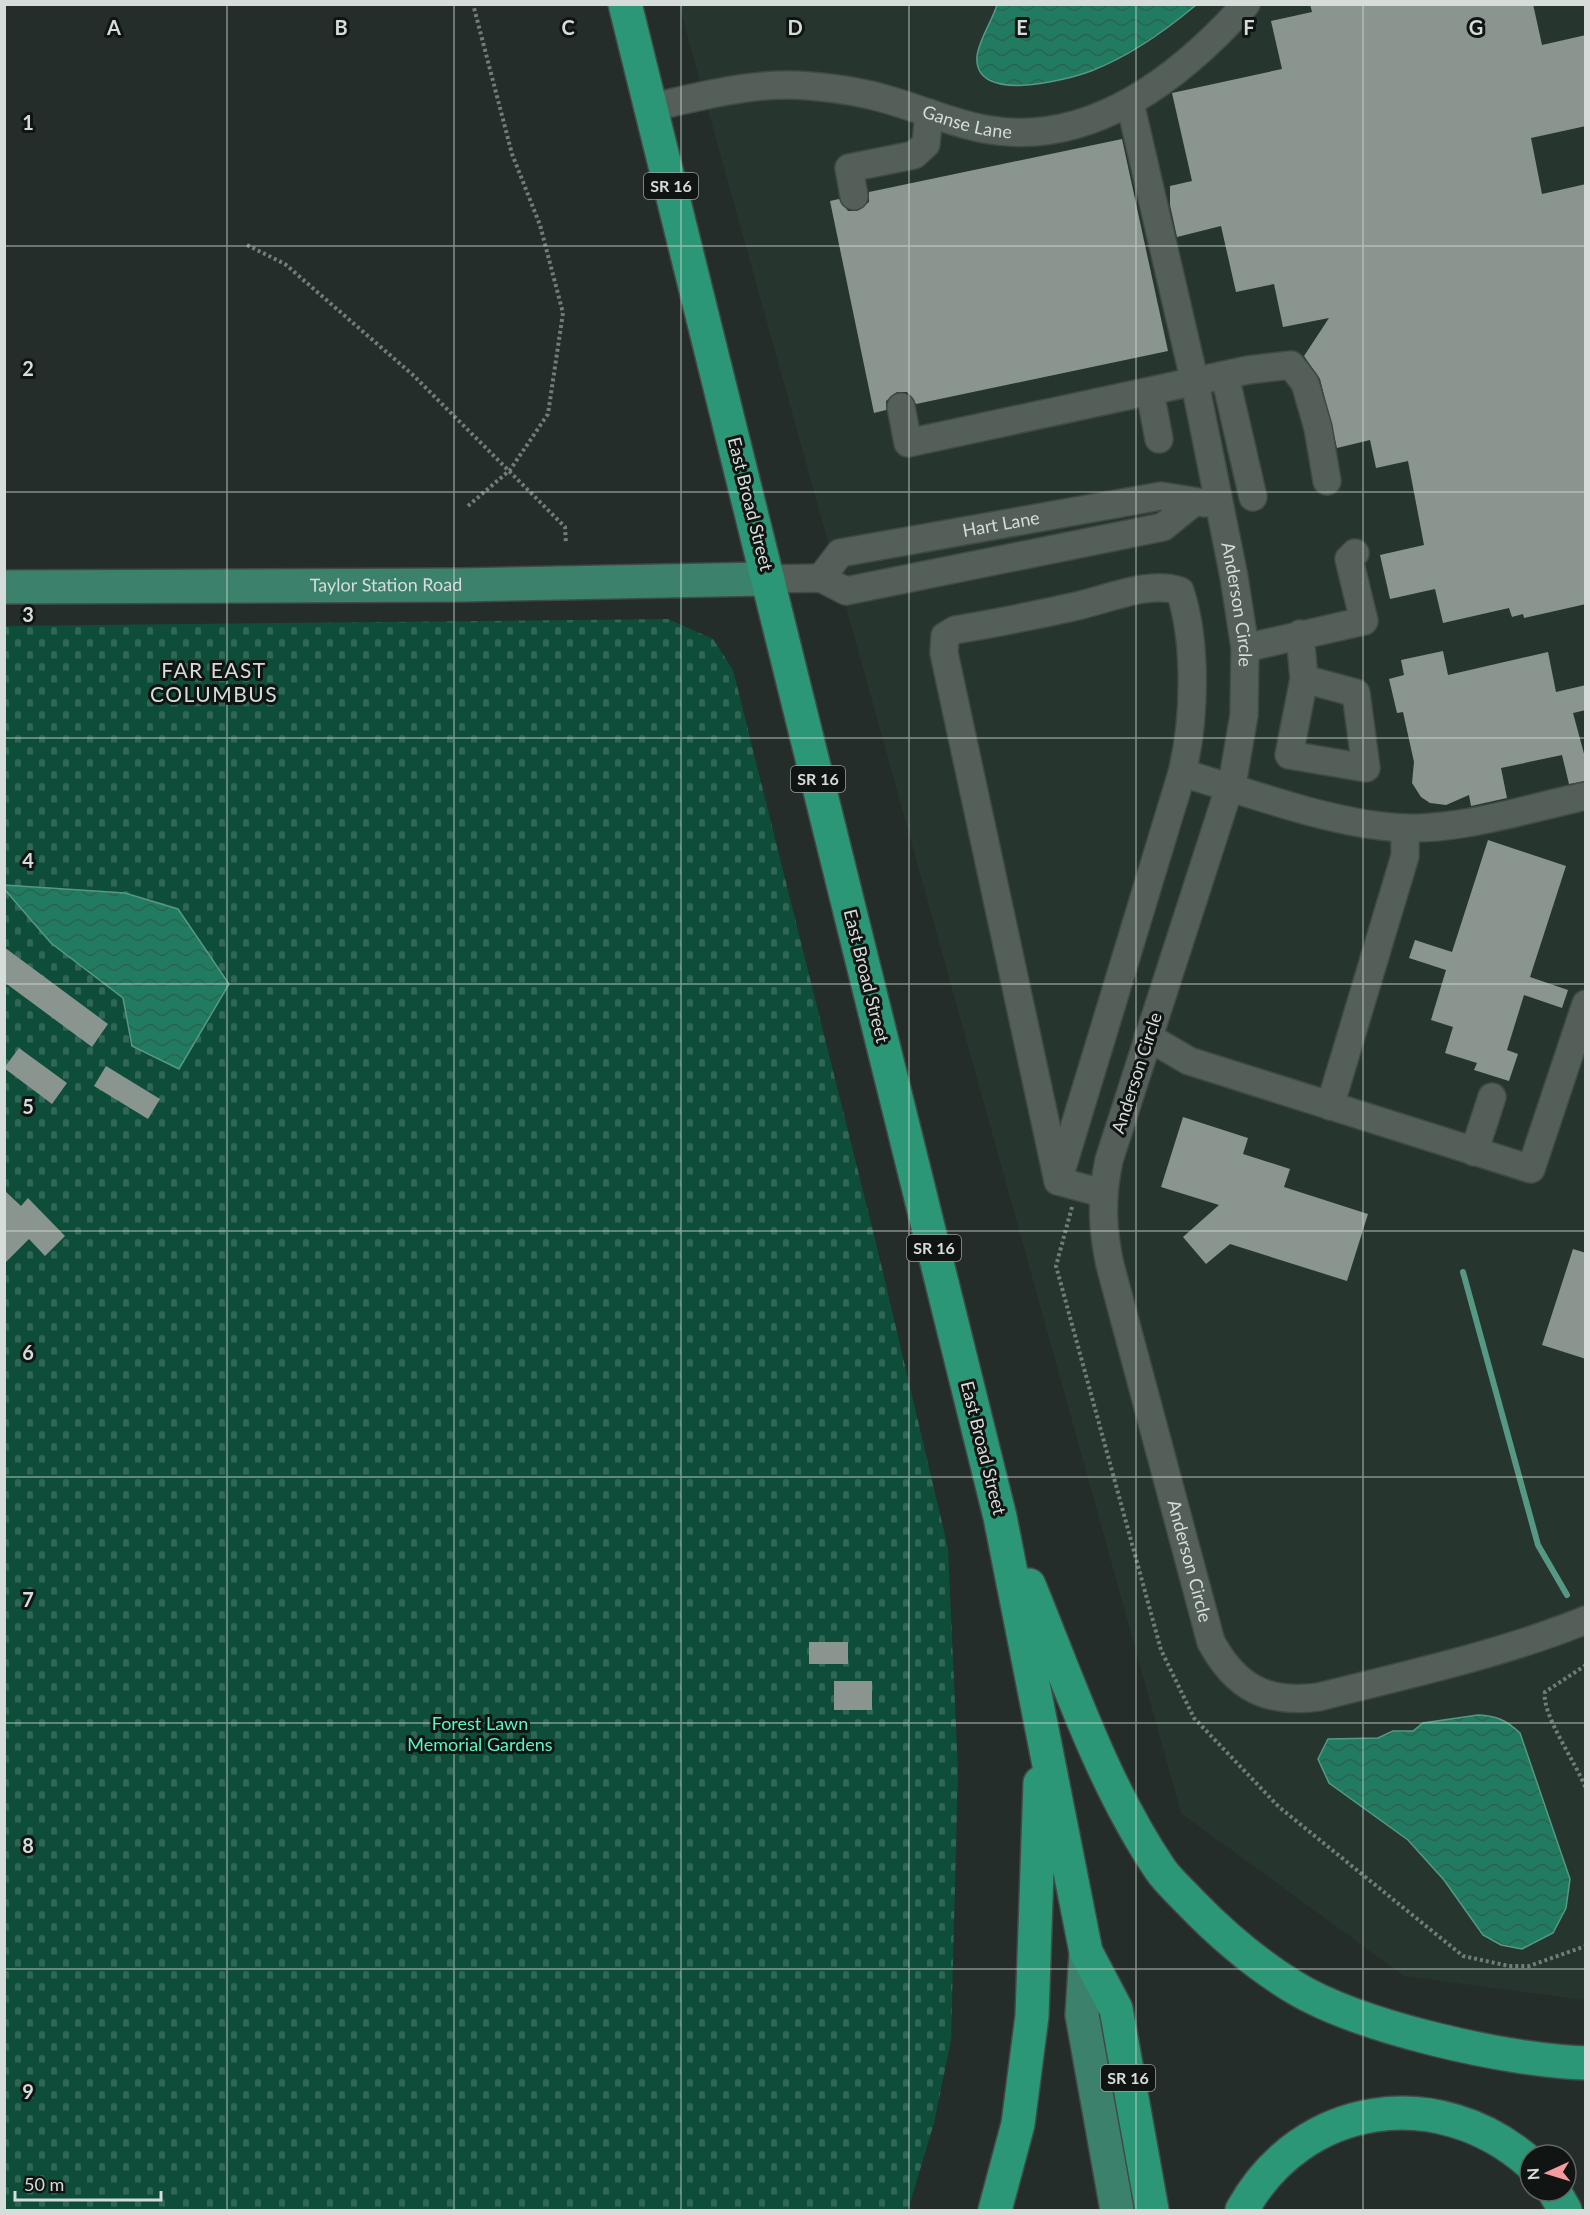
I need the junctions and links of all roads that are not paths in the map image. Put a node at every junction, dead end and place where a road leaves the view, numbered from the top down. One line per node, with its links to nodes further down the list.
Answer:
1 (626, 4): 4 (highway, East Broad Street / SR 16)
2 (1246, 4): 3 (street, Ganse Lane)
3 (1130, 103): 5 (street, Ganse Lane); 8 (street, Anderson Circle)
4 (652, 107): 5 (street, Ganse Lane); 17 (highway, East Broad Street / SR 16)
5 (929, 113): 6 (street)
6 (854, 196)
7 (1225, 376): 8 (street); 12 (street); 13 (street)
8 (1195, 383): 9 (street); 14 (street, Anderson Circle)
9 (1150, 392): 10 (street); 11 (street)
10 (901, 407)
11 (1159, 439)
12 (1327, 481)
13 (1253, 497)
14 (1206, 503): 16 (street, Hart Lane); 16 (street, Hart Lane); 20 (street, Anderson Circle)
15 (1355, 553): 19 (street)
16 (821, 578): 17 (street, Hart Lane)
17 (768, 579): 18 (main road, Taylor Station Road); 32 (highway, East Broad Street / SR 16)
18 (4, 587)
19 (1300, 634): 20 (street); 21 (street)
20 (1245, 648): 23 (street, Anderson Circle)
21 (1304, 679)
22 (1182, 773): 23 (street); 31 (street); 31 (street)
23 (1230, 786): 25 (street); 27 (street, Anderson Circle)
24 (1586, 796): 25 (street)
25 (1405, 828): 29 (street)
26 (1586, 1004): 30 (street)
27 (1148, 1037): 29 (street); 31 (street, Anderson Circle)
28 (1492, 1097): 30 (street)
29 (1330, 1106): 30 (street)
30 (1474, 1152)
31 (1079, 1187): 33 (street, Anderson Circle)
32 (1000, 1517): 34 (highway, East Broad Street / SR 16); 36 (highway)
33 (1586, 1620)
34 (1041, 1722): 35 (highway, East Broad Street / SR 16); 38 (highway)
35 (1086, 1952): 39 (main road, East Broad Street / SR 16); 40 (highway, East Broad Street / SR 16)
36 (1586, 2063)
37 (1518, 2154): 41 (highway)
38 (995, 2211)
39 (1117, 2211)
40 (1152, 2211)
41 (1242, 2211)

